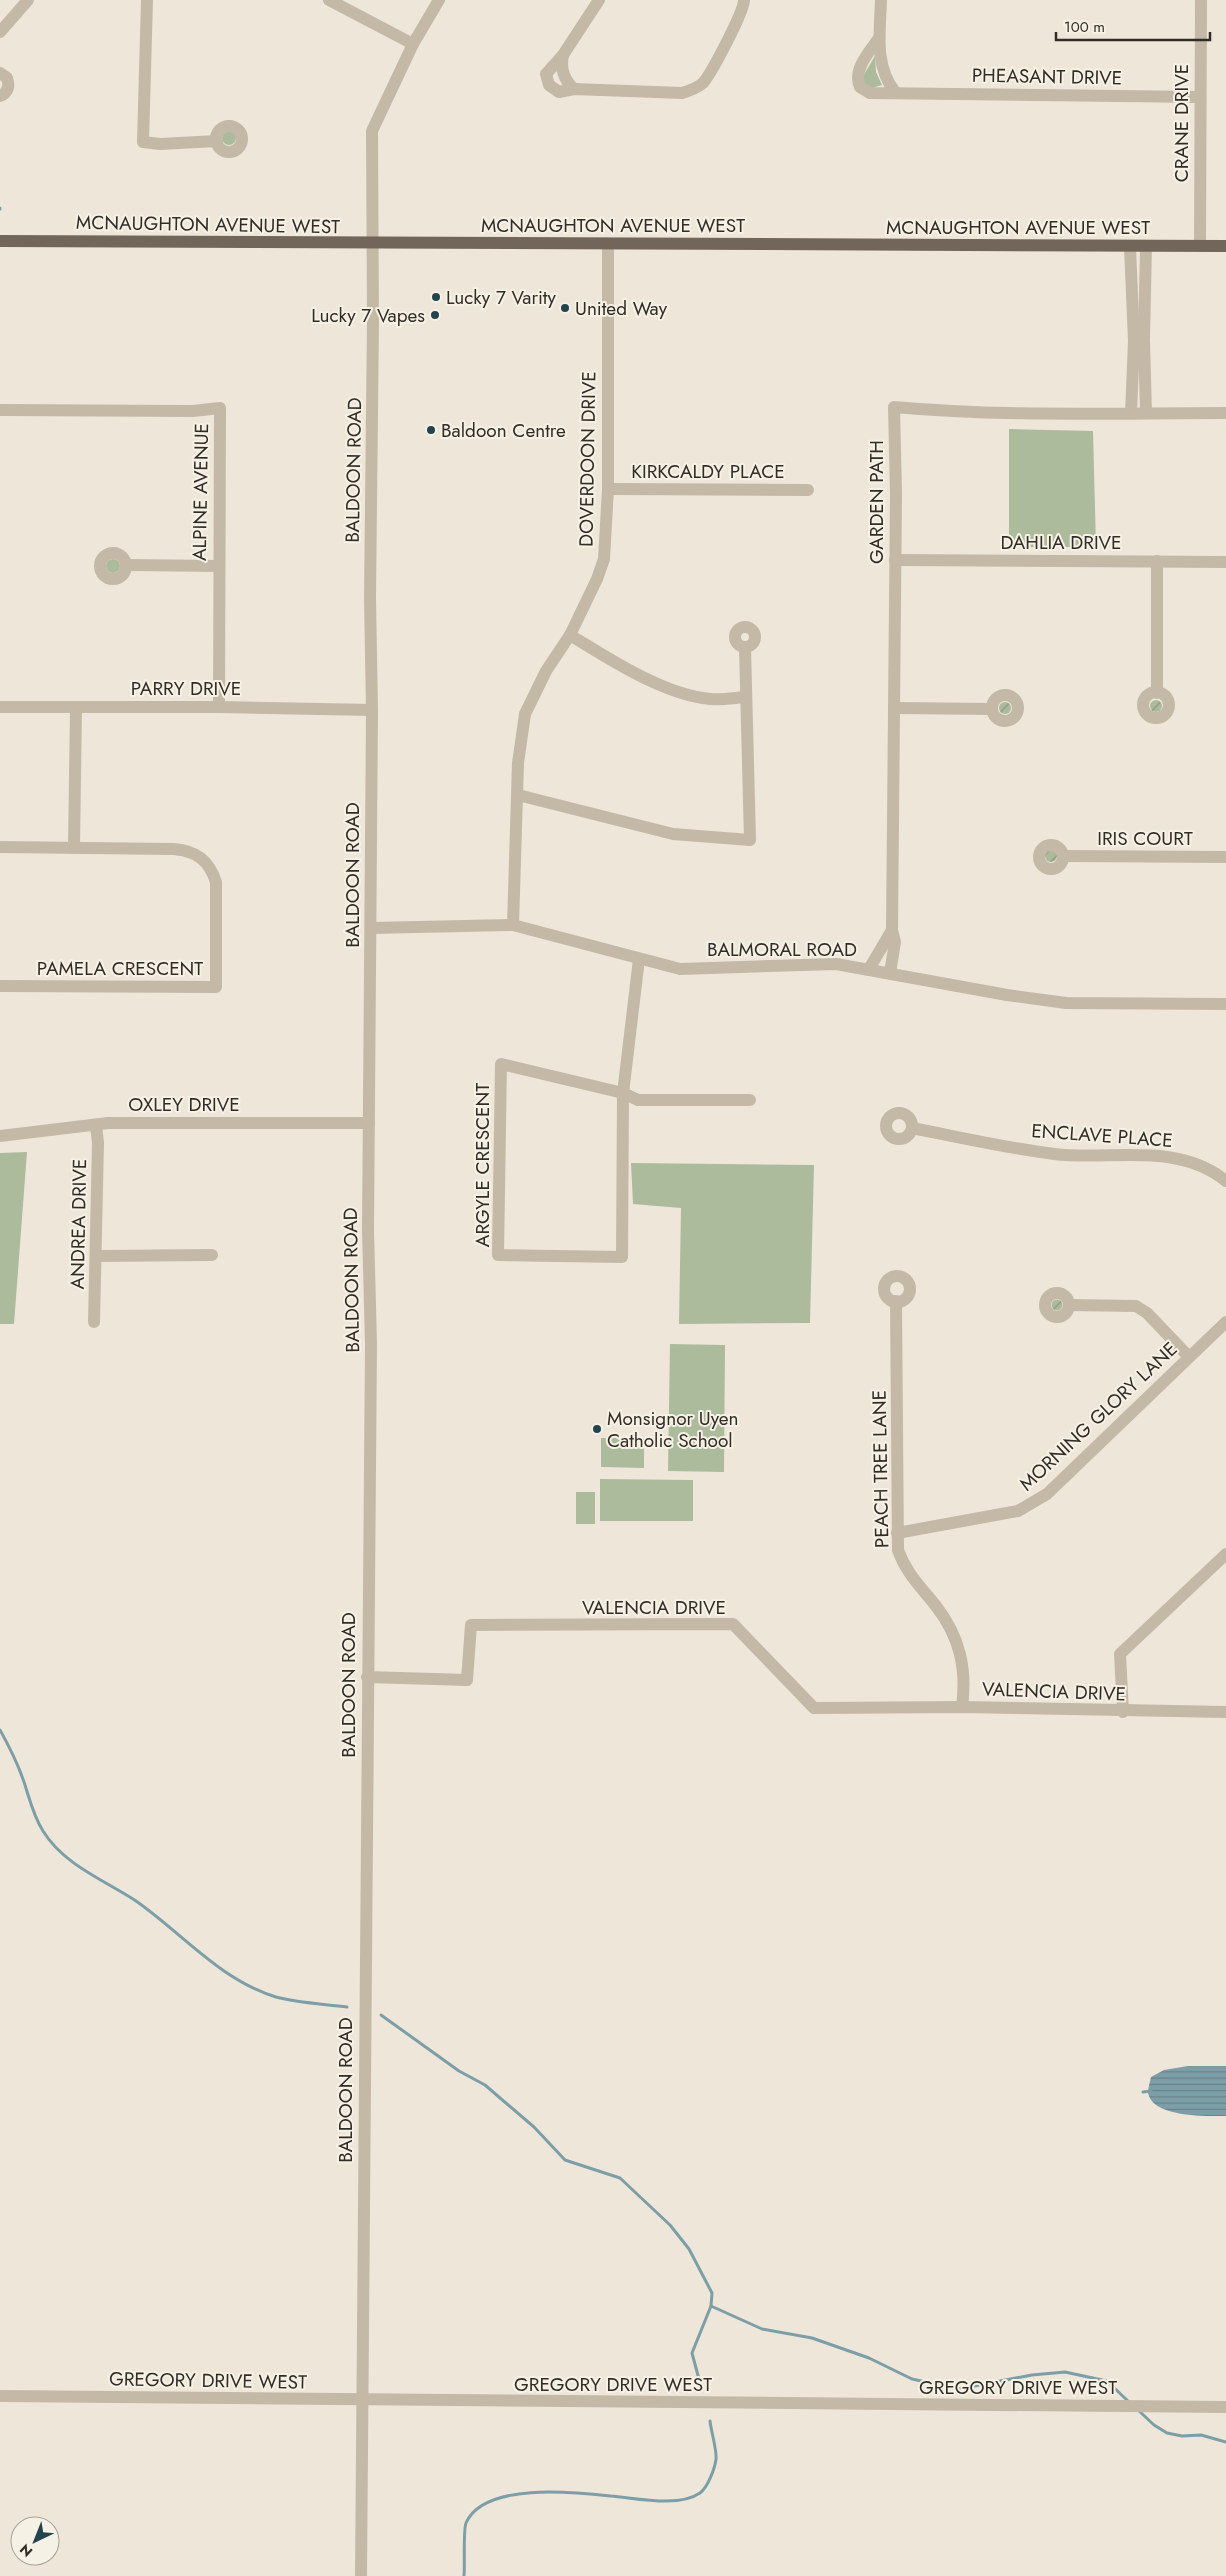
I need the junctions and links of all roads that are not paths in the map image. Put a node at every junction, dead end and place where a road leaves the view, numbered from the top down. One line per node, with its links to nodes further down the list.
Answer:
1 (28, 0): 9 (street)
2 (147, 0): 18 (street)
3 (329, 0): 11 (street)
4 (439, 0): 11 (street, BALDOON ROAD)
5 (599, 0): 12 (street)
6 (744, 0): 14 (street)
7 (881, 0): 10 (street)
8 (1201, 0): 17 (street, CRANE DRIVE)
9 (0, 32)
10 (880, 38): 15 (street); 15 (street, PHEASANT DRIVE)
11 (413, 44): 20 (street, BALDOON ROAD)
12 (563, 55): 14 (street); 14 (street)
13 (0, 73): 16 (street)
14 (574, 89)
15 (895, 92): 17 (street, PHEASANT DRIVE)
16 (0, 96)
17 (1199, 97): 23 (street, CRANE DRIVE)
18 (216, 141)
19 (0, 241): 20 (main road, MCNAUGHTON AVENUE WEST)
20 (373, 244): 21 (main road, MCNAUGHTON AVENUE WEST); 46 (street, BALDOON ROAD)
21 (608, 244): 22 (main road, MCNAUGHTON AVENUE WEST); 30 (street, DOVERDOON DRIVE)
22 (1130, 246): 25 (main road, MCNAUGHTON AVENUE WEST); 27 (street)
23 (1200, 246): 24 (main road, MCNAUGHTON AVENUE WEST); 25 (main road, MCNAUGHTON AVENUE WEST)
24 (1226, 246)
25 (1146, 247): 28 (street)
26 (0, 410): 36 (street, ALPINE AVENUE)
27 (1130, 413): 28 (street, GARDEN PATH); 32 (street, GARDEN PATH)
28 (1146, 413): 29 (street, GARDEN PATH)
29 (1226, 414)
30 (608, 489): 31 (street, KIRKCALDY PLACE); 37 (street, DOVERDOON DRIVE)
31 (808, 490)
32 (895, 560): 33 (street, DAHLIA DRIVE); 44 (street, GARDEN PATH)
33 (1157, 561): 34 (street, DAHLIA DRIVE); 39 (street)
34 (1226, 562)
35 (126, 565): 36 (street)
36 (218, 566): 41 (street, ALPINE AVENUE)
37 (570, 635): 40 (street); 47 (street, DOVERDOON DRIVE)
38 (745, 647): 40 (street)
39 (1157, 693)
40 (745, 697): 47 (street)
41 (219, 706): 43 (street, PARRY DRIVE); 46 (street, PARRY DRIVE)
42 (0, 707): 43 (street, PARRY DRIVE)
43 (76, 707): 49 (street)
44 (894, 708): 45 (street); 54 (street, GARDEN PATH)
45 (992, 709)
46 (372, 710): 53 (street, BALDOON ROAD)
47 (518, 795): 52 (street, DOVERDOON DRIVE)
48 (0, 847): 49 (street)
49 (74, 848): 58 (street, PAMELA CRESCENT)
50 (1063, 856): 51 (street, IRIS COURT)
51 (1226, 857)
52 (513, 925): 53 (street, BALMORAL ROAD); 55 (street, BALMORAL ROAD)
53 (371, 928): 62 (street, BALDOON ROAD)
54 (892, 930): 56 (street, GARDEN PATH); 57 (street, GARDEN PATH)
55 (639, 959): 56 (street, BALMORAL ROAD); 60 (street, ARGYLE CRESCENT)
56 (870, 969): 57 (street, BALMORAL ROAD)
57 (890, 973): 59 (street, BALMORAL ROAD)
58 (0, 986)
59 (1226, 1004)
60 (623, 1093): 60 (street, ARGYLE CRESCENT); 61 (street)
61 (750, 1100)
62 (369, 1123): 63 (street, OXLEY DRIVE); 76 (street, BALDOON ROAD)
63 (96, 1126): 65 (street, OXLEY DRIVE); 68 (street, ANDREA DRIVE)
64 (912, 1128): 66 (street, ENCLAVE PLACE)
65 (0, 1136)
66 (1226, 1182)
67 (212, 1255): 68 (street)
68 (97, 1256): 71 (street, ANDREA DRIVE)
69 (896, 1302): 74 (street, PEACH TREE LANE)
70 (1069, 1304): 73 (street)
71 (94, 1322)
72 (1226, 1322): 73 (street, MORNING GLORY LANE)
73 (1189, 1357): 74 (street, MORNING GLORY LANE)
74 (897, 1533): 77 (street, PEACH TREE LANE)
75 (1226, 1554): 78 (street)
76 (367, 1677): 77 (street, VALENCIA DRIVE); 81 (street, BALDOON ROAD)
77 (962, 1707): 78 (street, VALENCIA DRIVE)
78 (1123, 1712): 79 (street, VALENCIA DRIVE)
79 (1226, 1712)
80 (0, 2396): 81 (street, GREGORY DRIVE WEST)
81 (362, 2400): 82 (street, GREGORY DRIVE WEST); 83 (street, BALDOON ROAD)
82 (1226, 2407)
83 (360, 2576)

